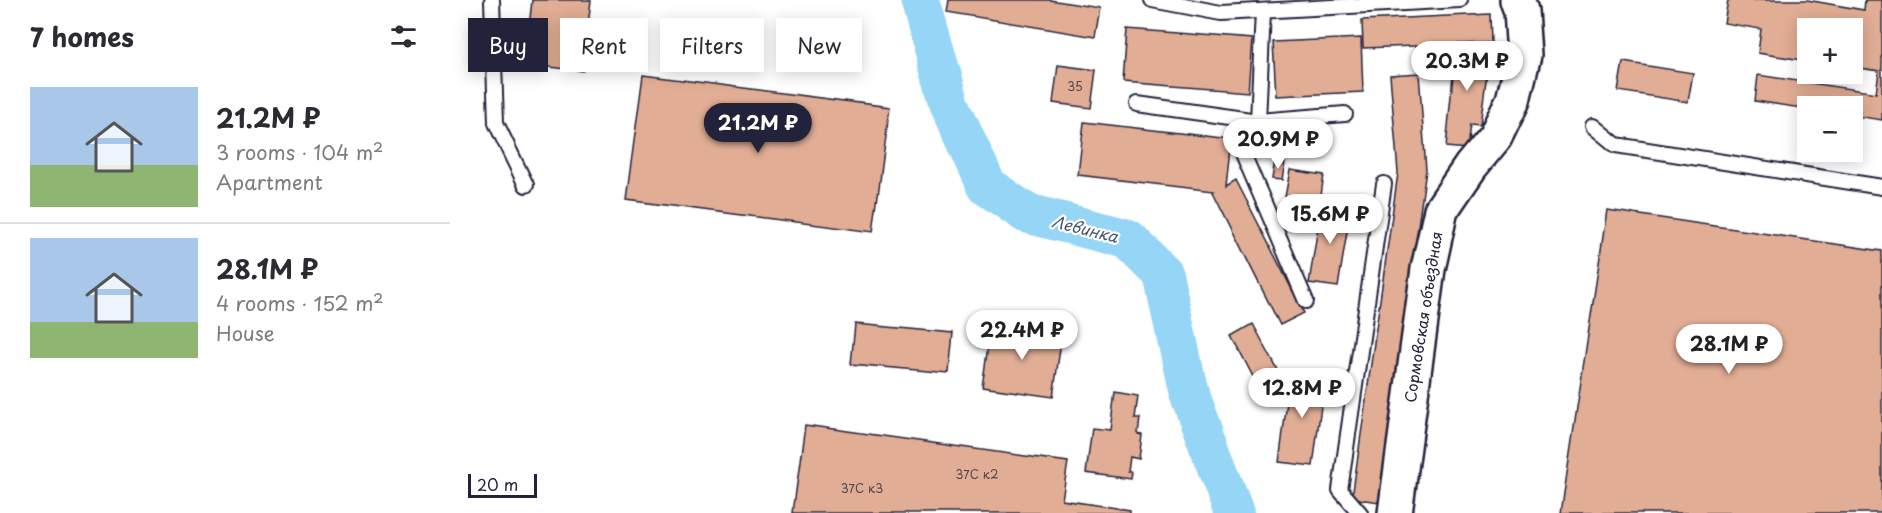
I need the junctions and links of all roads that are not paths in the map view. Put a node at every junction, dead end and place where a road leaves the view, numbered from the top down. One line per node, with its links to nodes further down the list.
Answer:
1 (492, 0): 12 (lane)
2 (1152, 0): 5 (lane)
3 (1460, 0): 6 (lane)
4 (1517, 0): 16 (street, Сормовская объездная)
5 (1208, 5): 6 (lane)
6 (1263, 11): 9 (lane)
7 (1137, 104): 9 (lane)
8 (1345, 114): 9 (lane)
9 (1258, 121): 14 (lane)
10 (1593, 126): 13 (lane)
11 (1384, 184): 15 (lane)
12 (526, 185)
13 (1882, 187)
14 (1306, 301)
15 (1360, 513)
16 (1395, 513)

